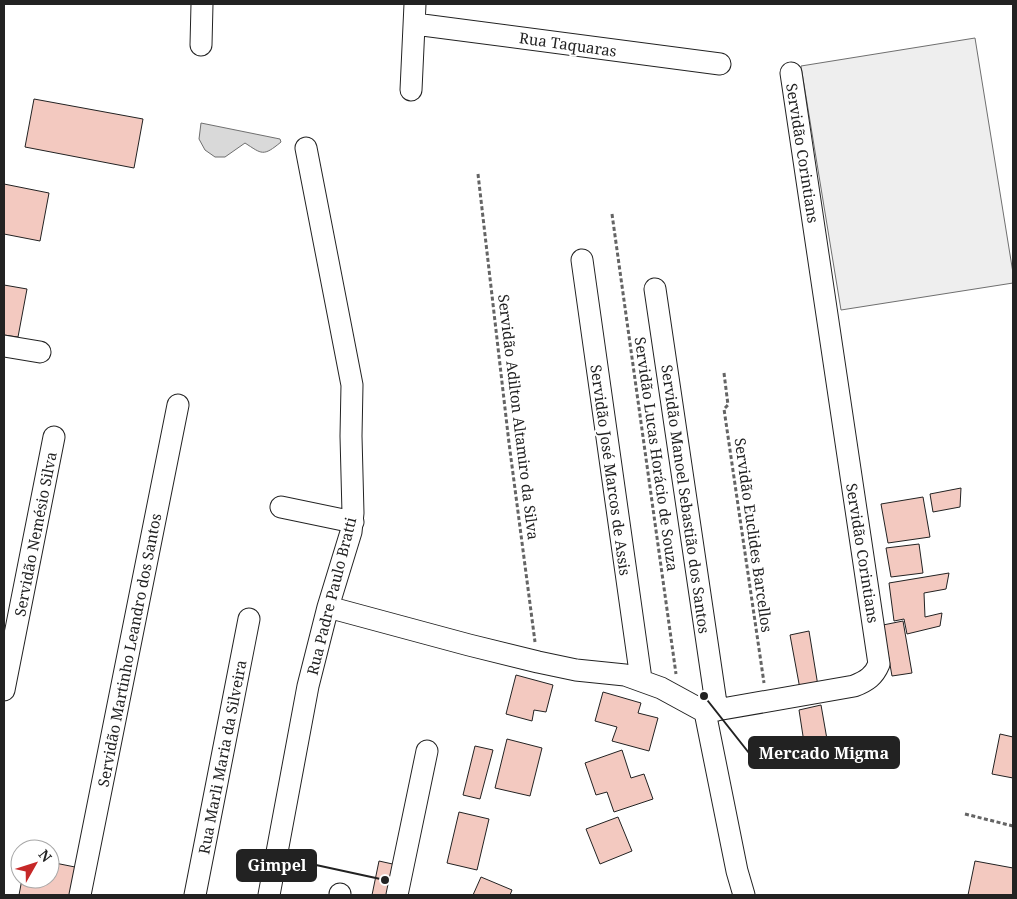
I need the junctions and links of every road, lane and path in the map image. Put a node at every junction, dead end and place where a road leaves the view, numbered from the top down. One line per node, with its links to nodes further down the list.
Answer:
1 (202, 4): 3 (street)
2 (415, 14): 4 (street, Rua Taquaras); 6 (street)
3 (200, 45)
4 (720, 64)
5 (791, 73): 25 (street, Servidão Corintians)
6 (411, 90)
7 (306, 148): 18 (street, Rua Padre Paulo Bratti)
8 (478, 174): 21 (path, Servidão Adilton Altamiro da Silva)
9 (612, 214): 24 (path, Servidão Lucas Horácio de Souza)
10 (582, 260): 22 (street, Servidão José Marcos de Assis)
11 (655, 289): 26 (street, Servidão Manoel Sebastião dos Santos)
12 (4, 346): 13 (street)
13 (40, 352)
14 (724, 373): 25 (path, Servidão Euclides Barcellos)
15 (178, 405): 30 (street, Servidão Martinho Leandro dos Santos)
16 (54, 437): 23 (street, Servidão Nemésio Silva)
17 (281, 507): 18 (street)
18 (353, 522): 19 (street, Rua Padre Paulo Bratti)
19 (328, 607): 21 (street); 32 (street, Rua Padre Paulo Bratti)
20 (249, 619): 31 (street, Rua Marli Maria da Silveira)
21 (538, 662): 22 (street)
22 (641, 679): 24 (street)
23 (4, 690)
24 (679, 697): 26 (street)
25 (766, 701): 26 (street, Servidão Corintians)
26 (711, 711): 34 (street)
27 (427, 751): 33 (street)
28 (965, 814): 29 (path)
29 (1013, 826)
30 (80, 895)
31 (195, 895)
32 (269, 895)
33 (397, 895)
34 (744, 895)

